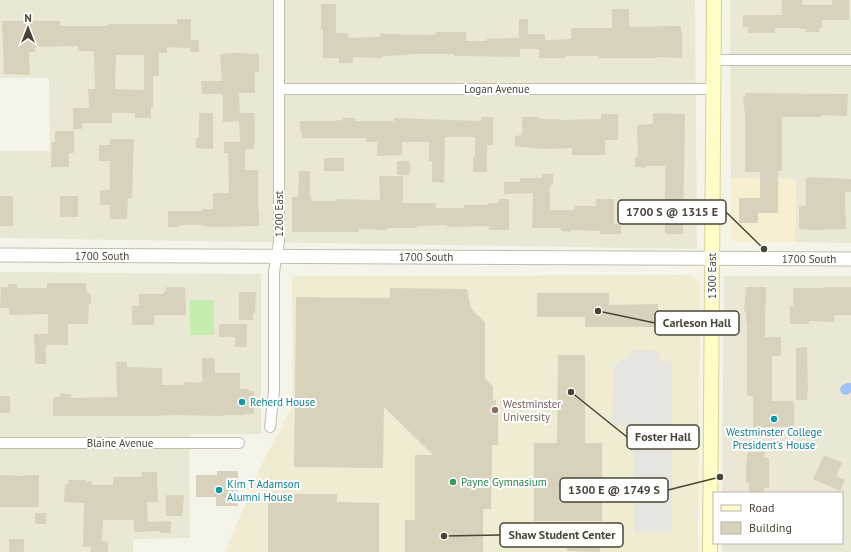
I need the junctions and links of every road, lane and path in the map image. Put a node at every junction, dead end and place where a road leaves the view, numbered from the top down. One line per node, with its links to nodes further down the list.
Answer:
1 (279, 0): 5 (street, 1200 East)
2 (714, 0): 3 (main road, 1300 East)
3 (714, 60): 4 (street); 6 (main road, 1300 East)
4 (851, 60)
5 (280, 89): 6 (street, Logan Avenue); 8 (street, 1200 East)
6 (714, 89): 9 (main road, 1300 East)
7 (0, 255): 8 (street, 1700 South)
8 (277, 257): 9 (street, 1700 South); 11 (street, 1200 East)
9 (712, 259): 10 (street, 1700 South); 14 (main road, 1300 East)
10 (851, 259)
11 (270, 427)
12 (0, 443): 13 (street, Blaine Avenue)
13 (239, 443)
14 (710, 552)

